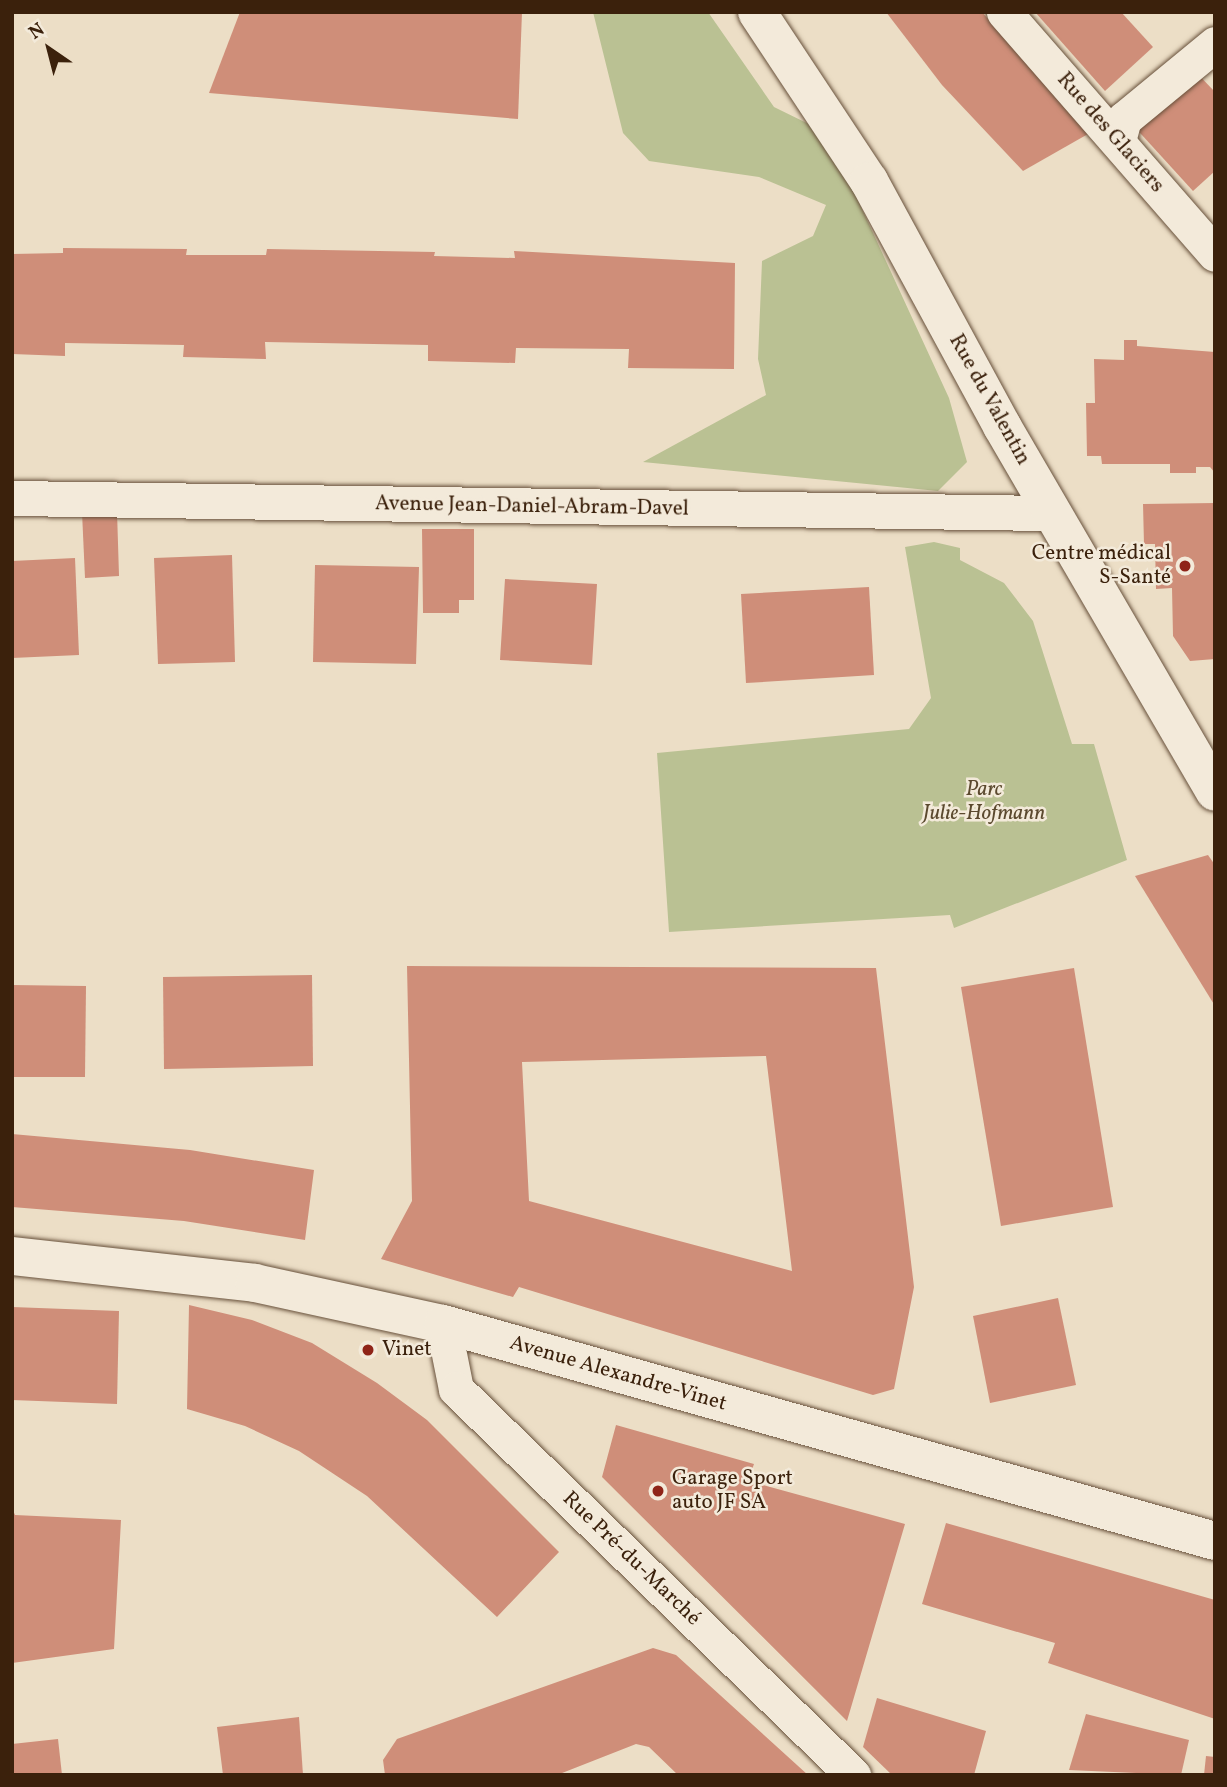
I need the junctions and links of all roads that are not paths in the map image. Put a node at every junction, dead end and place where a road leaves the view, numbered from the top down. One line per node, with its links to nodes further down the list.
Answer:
1 (757, 12): 7 (street, Rue du Valentin)
2 (1004, 12): 4 (street, Rue des Glaciers)
3 (1215, 44): 4 (street)
4 (1118, 141): 5 (street, Rue des Glaciers)
5 (1215, 254)
6 (12, 498): 7 (street, Avenue Jean-Daniel-Abram-Davel)
7 (1052, 513): 8 (street, Rue du Valentin)
8 (1215, 792)
9 (12, 1256): 10 (street, Avenue Alexandre-Vinet)
10 (443, 1324): 11 (street, Avenue Alexandre-Vinet); 12 (street, Rue Pré-du-Marché)
11 (1215, 1541)
12 (853, 1775)

